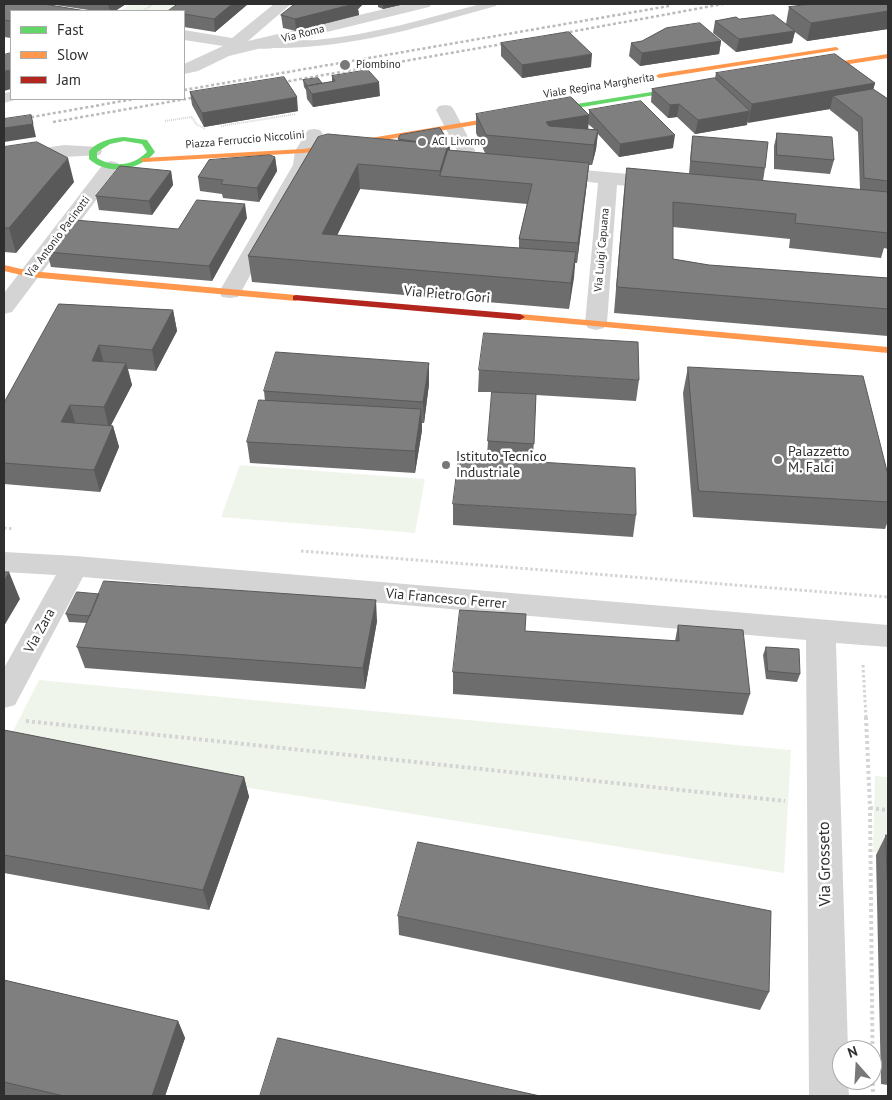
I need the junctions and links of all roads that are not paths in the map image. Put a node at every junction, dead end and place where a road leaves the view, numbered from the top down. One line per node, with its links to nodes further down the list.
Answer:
1 (283, 4): 6 (street)
2 (424, 4): 5 (street, Via Roma)
3 (492, 4): 5 (lane)
4 (185, 35): 6 (street)
5 (257, 45): 6 (street, Via Roma)
6 (230, 48): 9 (street, Via Roma)
7 (844, 48): 11 (street, Viale Regina Margherita)
8 (887, 52): 10 (street)
9 (185, 69)
10 (798, 70)
11 (652, 77)
12 (700, 86): 13 (street, Viale Regina Margherita)
13 (447, 114): 14 (street, Viale Regina Margherita); 24 (street)
14 (311, 138): 20 (street); 22 (street, Piazza Ferruccio Niccolini); 30 (street)
15 (148, 144): 17 (street); 19 (street); 22 (street)
16 (223, 144): 18 (street, Piazza Ferruccio Niccolini)
17 (163, 146)
18 (180, 146)
19 (93, 150): 21 (street); 23 (street)
20 (380, 157)
21 (4, 160)
22 (144, 160): 23 (street, Piazza Ferruccio Niccolini)
23 (111, 167): 29 (street, Via Antonio Pacinotti)
24 (493, 168)
25 (532, 171): 26 (street)
26 (608, 178): 27 (street); 32 (street, Via Luigi Capuana)
27 (685, 185)
28 (4, 268): 29 (street, Via Pietro Gori)
29 (30, 274): 30 (street, Via Pietro Gori); 31 (street, Via Antonio Pacinotti)
30 (230, 292): 32 (street, Via Pietro Gori)
31 (4, 307)
32 (596, 323): 33 (street, Via Pietro Gori)
33 (888, 350)
34 (4, 562): 35 (street, Via Francesco Ferrer)
35 (75, 566): 36 (street, Via Francesco Ferrer); 38 (street, Via Zara)
36 (821, 631): 37 (street, Via Francesco Ferrer); 39 (street, Via Grosseto)
37 (888, 636)
38 (4, 696)
39 (829, 1096)

